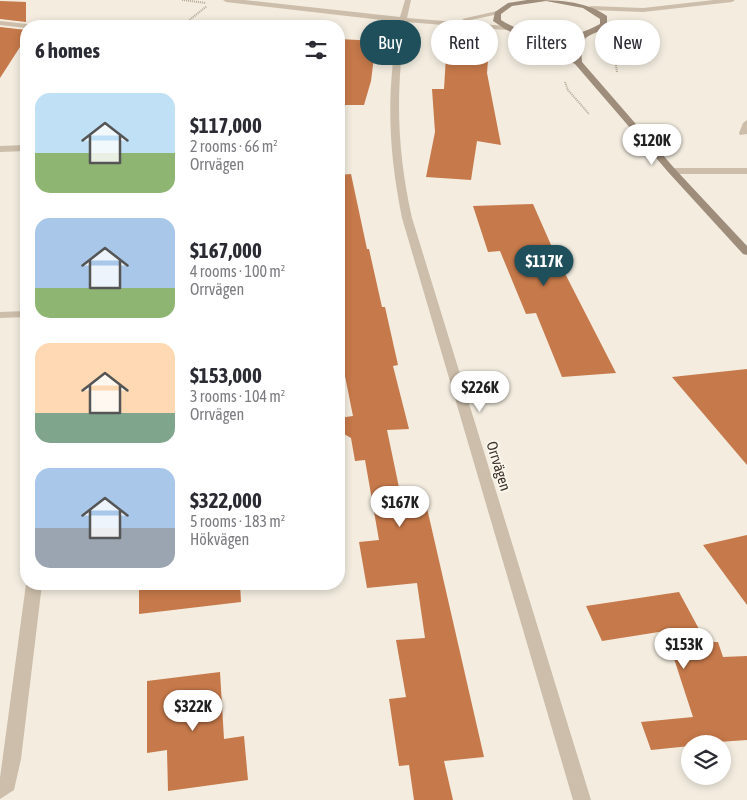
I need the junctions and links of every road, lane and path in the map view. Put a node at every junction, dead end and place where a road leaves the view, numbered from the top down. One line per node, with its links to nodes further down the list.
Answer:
1 (226, 0): 14 (street)
2 (408, 0): 14 (street, Orrvägen)
3 (544, 0): 7 (main road)
4 (550, 0): 6 (main road)
5 (732, 0): 10 (street)
6 (566, 1): 9 (main road)
7 (510, 2): 11 (main road)
8 (211, 3): 13 (path)
9 (591, 8): 10 (street); 12 (main road)
10 (643, 10): 12 (street)
11 (496, 13): 15 (street); 19 (main road)
12 (604, 18): 20 (main road)
13 (190, 20)
14 (404, 20)
15 (458, 20)
16 (0, 23): 17 (street)
17 (20, 25)
18 (498, 27): 19 (street)
19 (506, 28)
20 (585, 34)
21 (399, 65): 36 (street, Orrvägen)
22 (581, 65): 29 (main road)
23 (615, 65): 24 (path)
24 (619, 76)
25 (747, 123): 26 (street)
26 (743, 134)
27 (20, 148): 28 (street)
28 (0, 149)
29 (672, 171): 30 (street); 31 (main road)
30 (747, 171)
31 (747, 252)
32 (20, 314): 33 (street)
33 (0, 315)
34 (33, 590): 35 (street)
35 (0, 791)
36 (582, 800)

